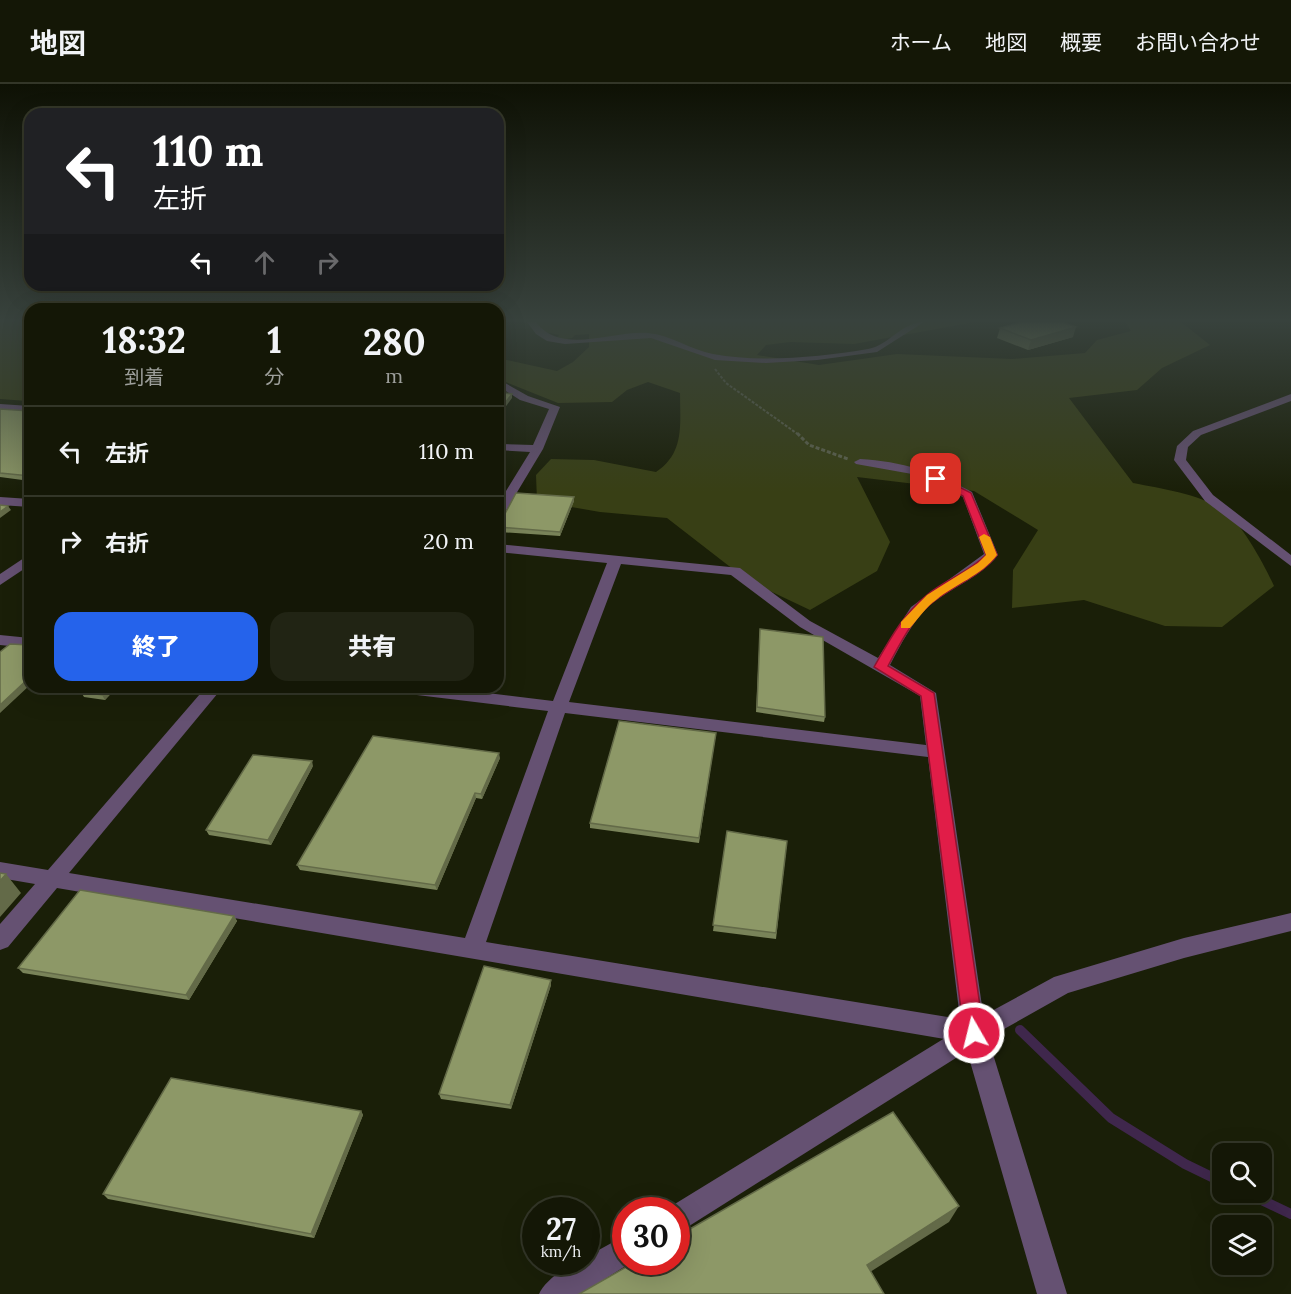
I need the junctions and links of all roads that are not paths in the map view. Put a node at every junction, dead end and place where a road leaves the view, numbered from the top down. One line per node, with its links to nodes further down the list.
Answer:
1 (504, 386): 6 (street)
2 (1291, 397): 13 (street)
3 (1, 408): 4 (street)
4 (24, 409)
5 (504, 447): 6 (street)
6 (537, 449): 10 (street)
7 (860, 462): 18 (street)
8 (0, 501): 9 (street)
9 (24, 503)
10 (504, 504)
11 (504, 549): 12 (street)
12 (615, 561): 18 (street); 21 (street)
13 (1291, 562)
14 (24, 563): 15 (street)
15 (0, 581)
16 (0, 639): 17 (street)
17 (24, 642)
18 (881, 667): 22 (street)
19 (210, 693): 24 (street)
20 (439, 693): 21 (street)
21 (558, 708): 22 (street); 27 (street)
22 (935, 752): 28 (street)
23 (0, 870): 24 (street)
24 (51, 878): 26 (street); 27 (street)
25 (1291, 922): 28 (street)
26 (0, 940)
27 (472, 950): 28 (street)
28 (974, 1033): 29 (street); 32 (street)
29 (690, 1209)
30 (612, 1259): 31 (street)
31 (554, 1294)
32 (1052, 1294)

